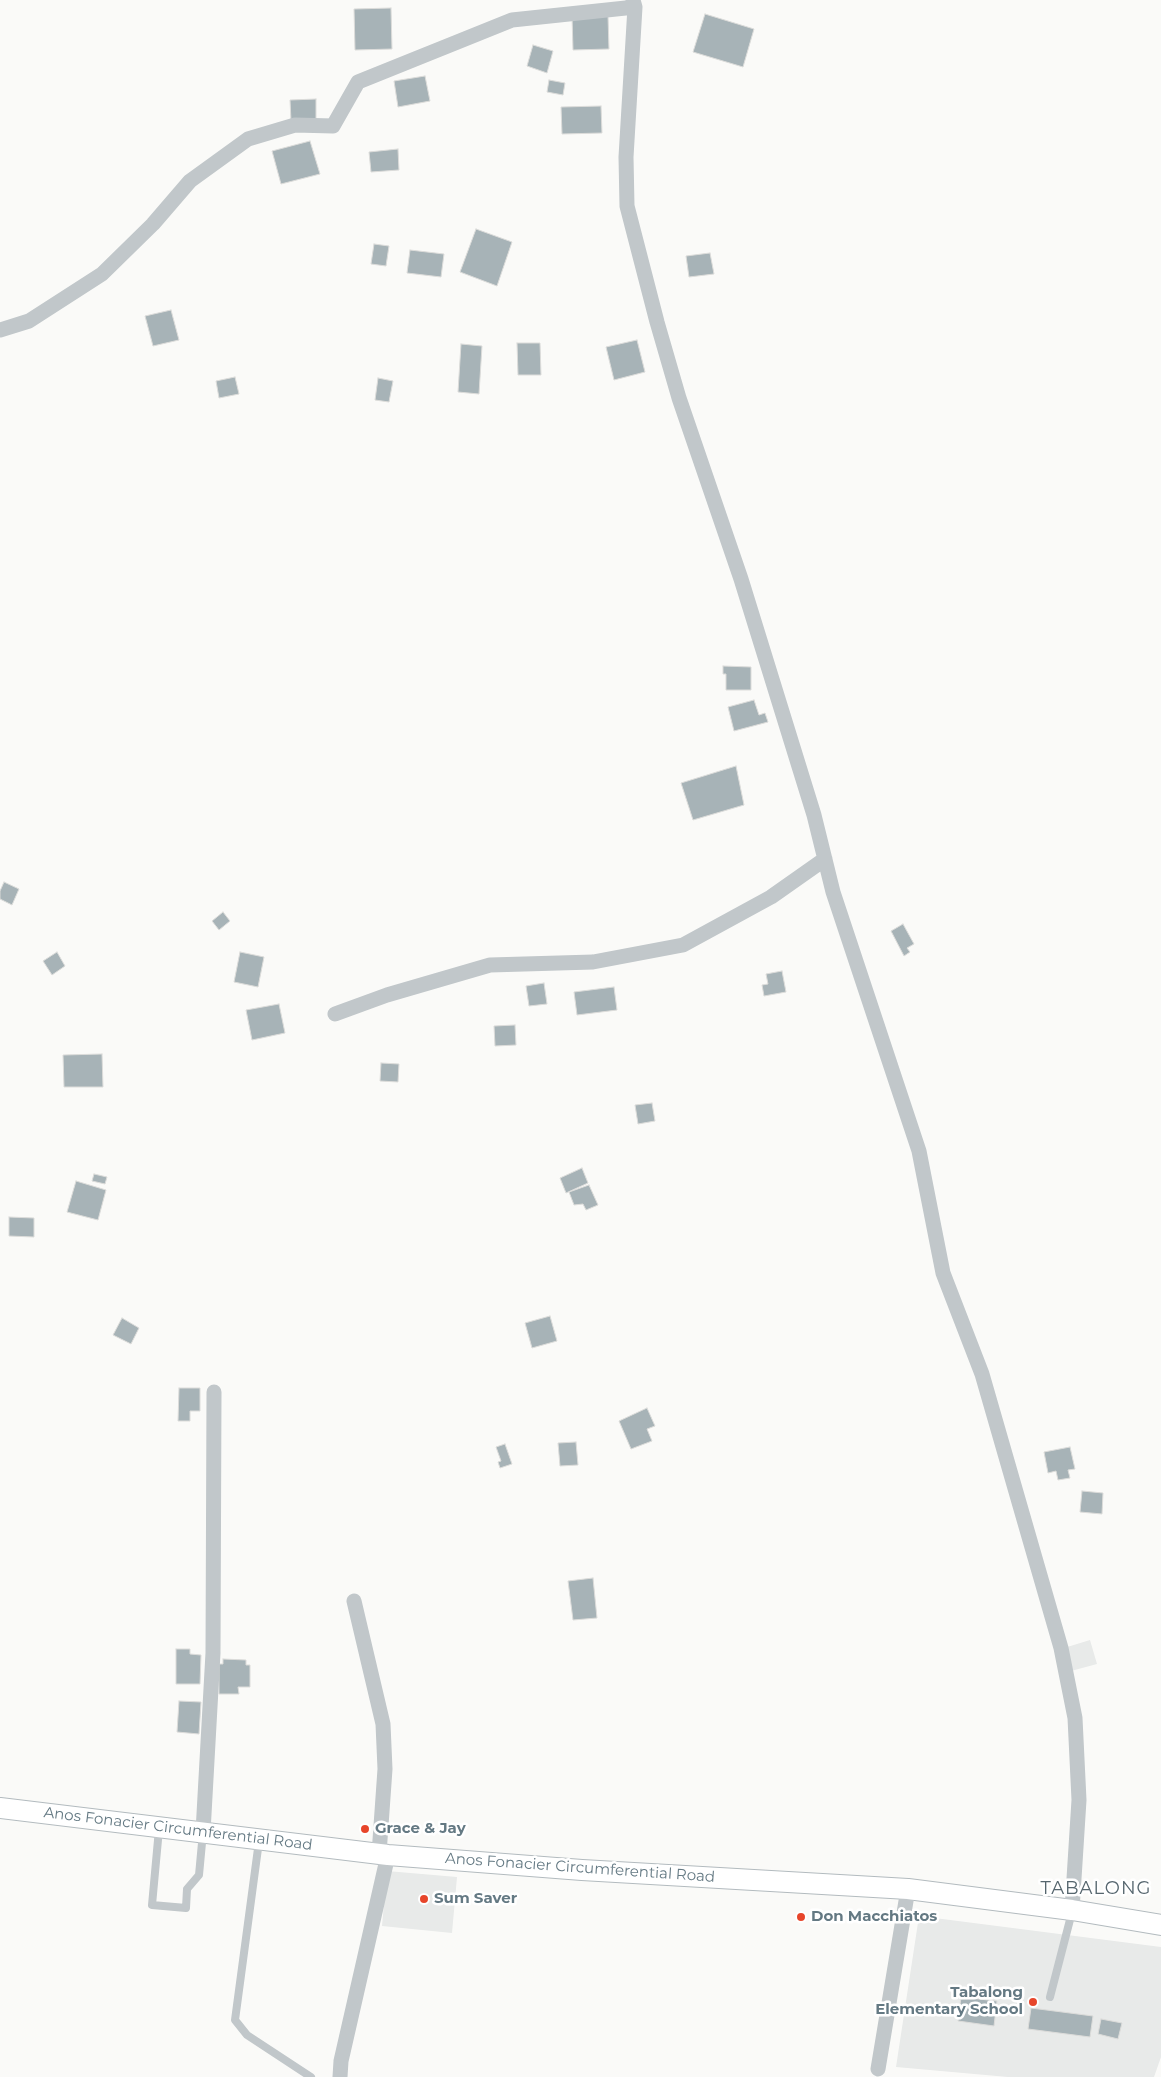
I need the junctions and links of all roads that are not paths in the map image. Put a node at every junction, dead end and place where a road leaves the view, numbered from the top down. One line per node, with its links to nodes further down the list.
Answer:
1 (634, 3): 2 (street); 3 (street)
2 (0, 330)
3 (825, 859): 4 (street); 13 (street)
4 (335, 1014)
5 (214, 1392): 9 (street)
6 (354, 1601): 11 (street)
7 (0, 1808): 8 (main road, Anos Fonacier Circumferential Road)
8 (160, 1827): 9 (main road, Anos Fonacier Circumferential Road); 9 (lane)
9 (204, 1832): 10 (main road, Anos Fonacier Circumferential Road)
10 (260, 1839): 11 (main road, Anos Fonacier Circumferential Road); 17 (lane)
11 (383, 1854): 12 (main road, Anos Fonacier Circumferential Road); 18 (street)
12 (908, 1889): 13 (main road, Anos Fonacier Circumferential Road); 16 (street)
13 (1072, 1910): 14 (main road, Anos Fonacier Circumferential Road); 15 (lane)
14 (1161, 1925)
15 (1050, 1997)
16 (878, 2068)
17 (311, 2077)
18 (340, 2077)

